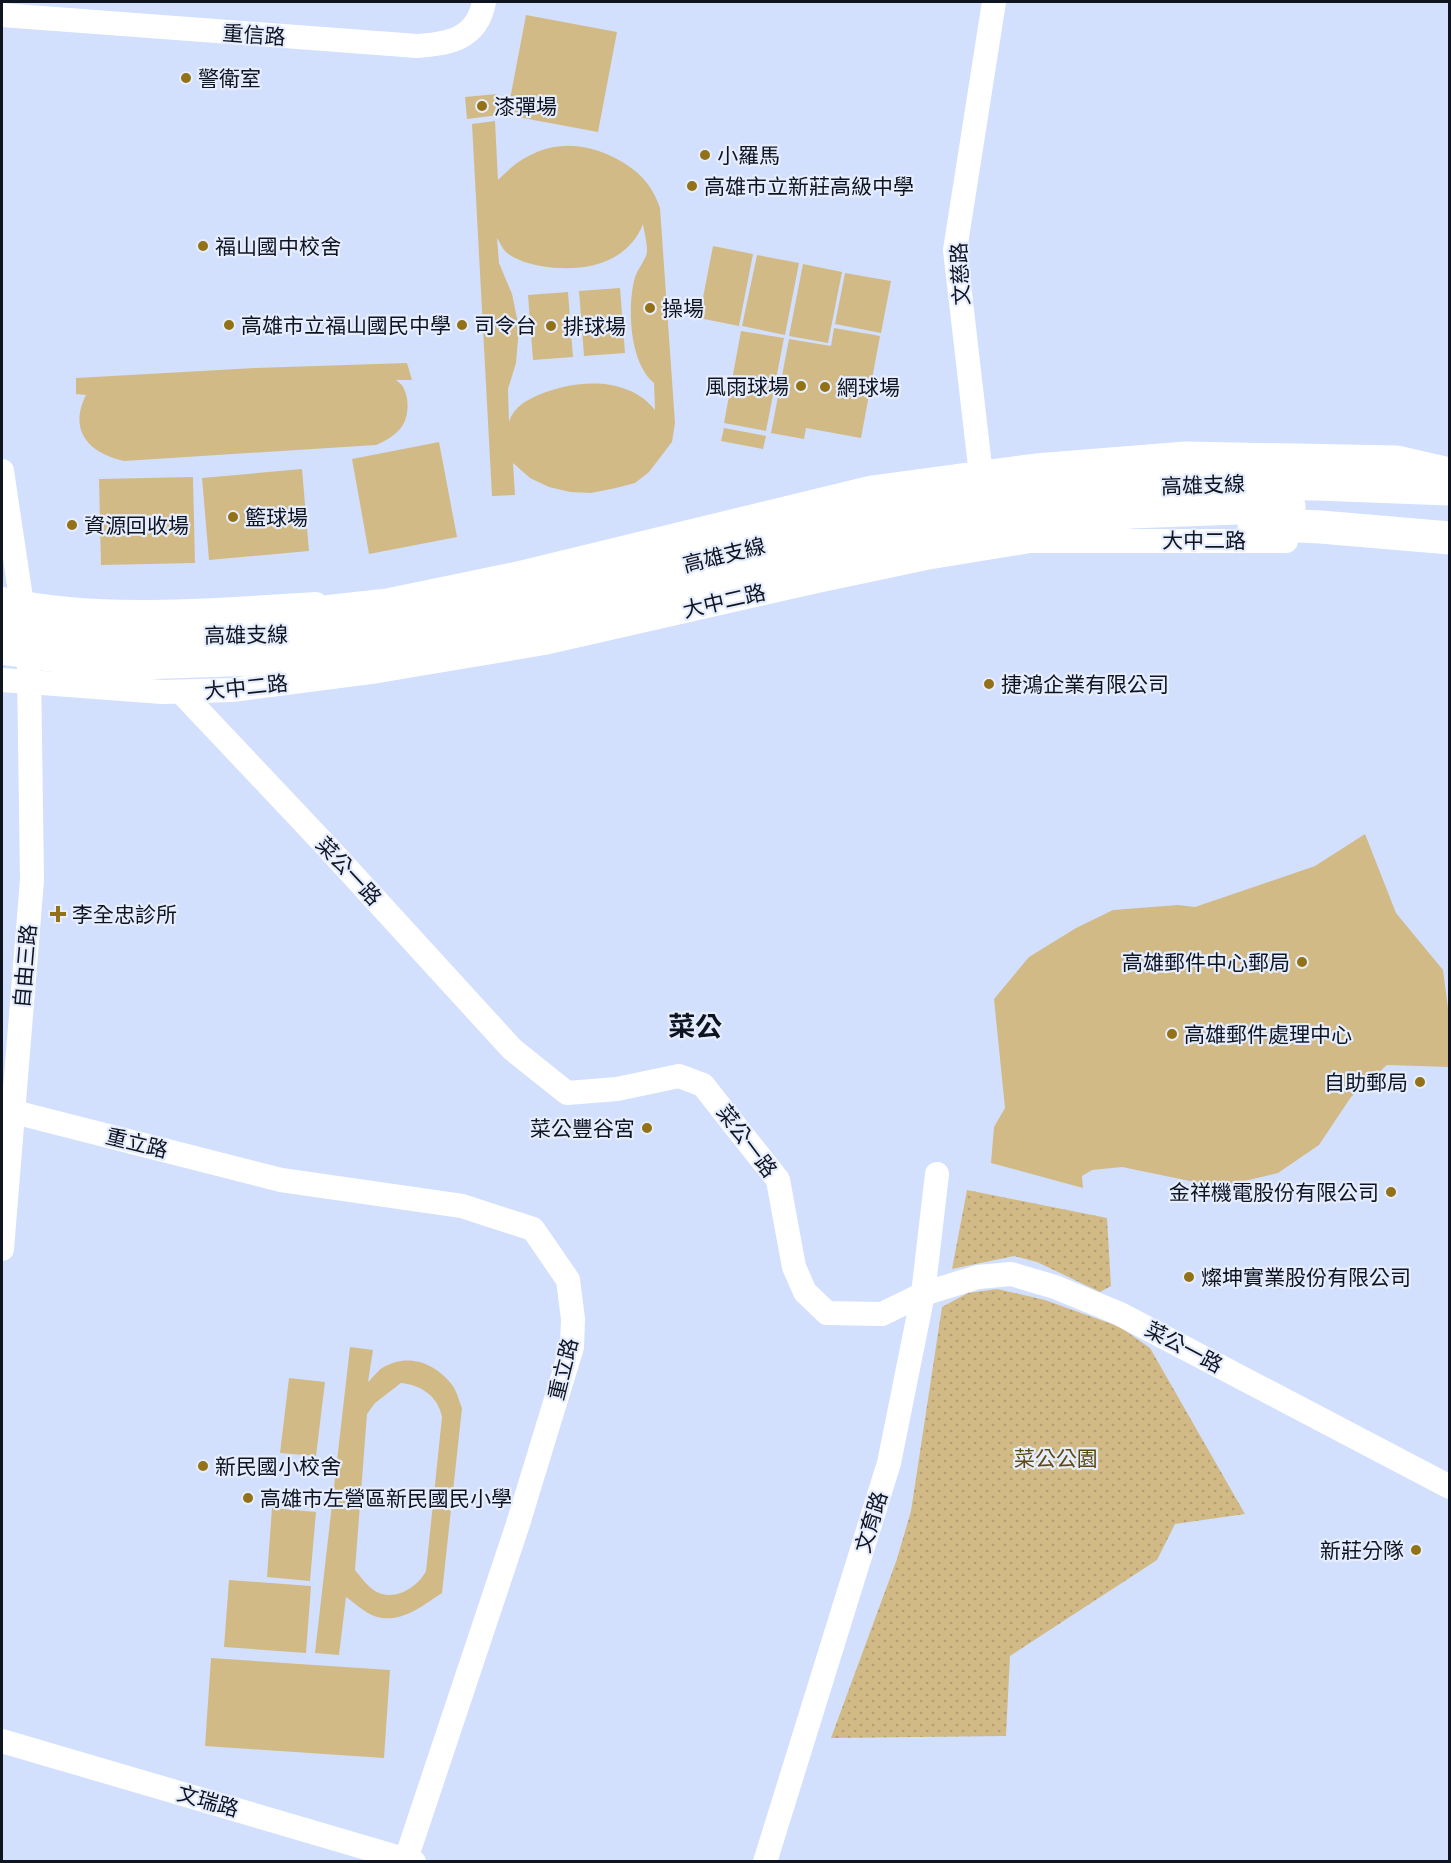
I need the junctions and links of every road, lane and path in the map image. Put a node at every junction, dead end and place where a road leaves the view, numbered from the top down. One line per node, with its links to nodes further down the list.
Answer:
1 (484, 2): 3 (street, 重信路)
2 (994, 2): 7 (street, 文慈路)
3 (2, 15)
4 (1449, 459): 7 (street)
5 (2, 471): 14 (street, 自由三路)
6 (1449, 474): 15 (highway)
7 (981, 477): 12 (street, 文慈路); 14 (street); 15 (street)
8 (1449, 489): 14 (highway, 高雄支線)
9 (1130, 512): 10 (highway, 高雄支線); 11 (highway); 17 (highway, 高雄支線)
10 (1449, 512)
11 (1449, 538)
12 (990, 548): 13 (street, 大中二路); 21 (street, 大中二路)
13 (1449, 552)
14 (8, 608): 15 (street); 20 (street, 自由三路)
15 (149, 630)
16 (2, 648): 17 (highway, 高雄支線)
17 (344, 656): 18 (highway)
18 (2, 661)
19 (2, 680): 20 (street, 大中二路)
20 (30, 683): 21 (street, 大中二路); 22 (street, 自由三路)
21 (181, 692): 25 (street, 菜公一路)
22 (7, 1110): 24 (street, 自由三路); 28 (street, 重立路)
23 (937, 1174): 25 (street, 文育路)
24 (2, 1249)
25 (923, 1294): 26 (street, 菜公一路); 29 (street, 文育路)
26 (1449, 1486)
27 (2, 1741): 28 (street, 文瑞路)
28 (408, 1861)
29 (765, 1862)

